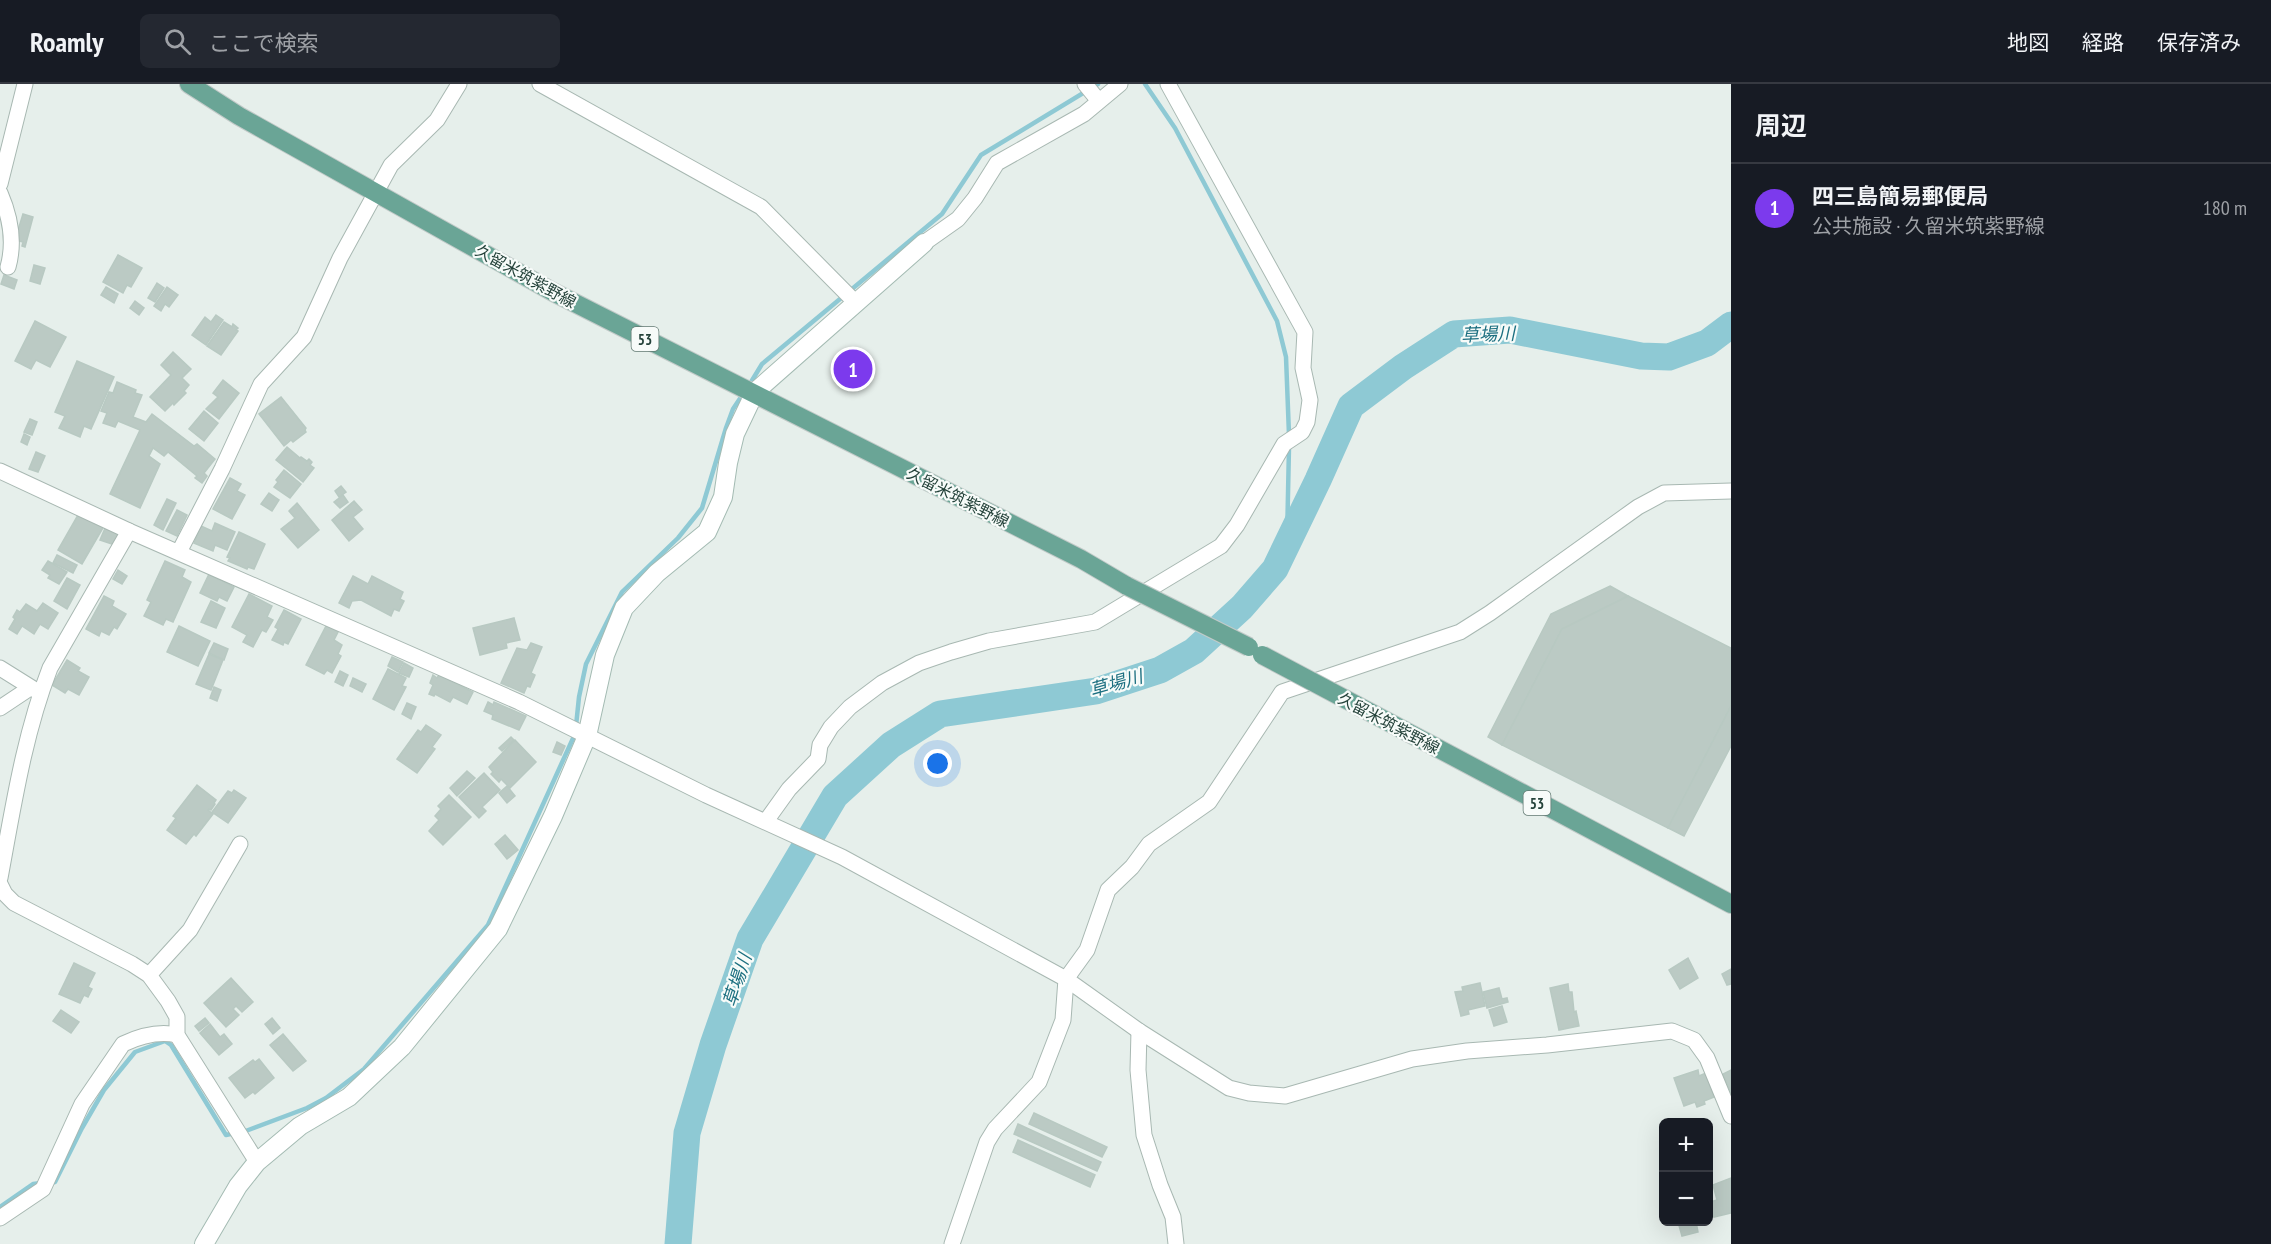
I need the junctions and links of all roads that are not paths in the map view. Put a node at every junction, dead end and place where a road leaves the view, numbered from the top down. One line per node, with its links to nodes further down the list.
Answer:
1 (25, 84): 9 (street)
2 (189, 84): 10 (main road, 久留米筑紫野線 / 53)
3 (459, 84): 10 (street)
4 (540, 84): 14 (street)
5 (1085, 84): 8 (street)
6 (1120, 84): 8 (street)
7 (1168, 84): 24 (street)
8 (1098, 100): 12 (street)
9 (0, 184)
10 (375, 192): 15 (main road, 久留米筑紫野線 / 53); 19 (street)
11 (0, 193): 13 (street)
12 (924, 243): 14 (street)
13 (8, 267)
14 (856, 303): 15 (street)
15 (756, 392): 23 (street); 28 (main road, 久留米筑紫野線 / 53, bridge)
16 (0, 471): 18 (street)
17 (1731, 491): 30 (street)
18 (129, 531): 19 (street); 21 (street)
19 (179, 552): 23 (street)
20 (0, 668): 21 (street)
21 (35, 690): 22 (street); 26 (street)
22 (0, 708)
23 (587, 736): 24 (street); 34 (street)
24 (770, 822): 30 (street)
25 (240, 844): 29 (street)
26 (0, 878)
27 (0, 884): 29 (street)
28 (1731, 904)
29 (149, 975): 32 (street)
30 (1066, 979): 31 (street); 37 (street)
31 (1139, 1031): 33 (street); 38 (street)
32 (177, 1035): 34 (street); 35 (street)
33 (1731, 1116)
34 (257, 1162): 36 (street)
35 (0, 1218)
36 (204, 1244)
37 (952, 1244)
38 (1176, 1244)

